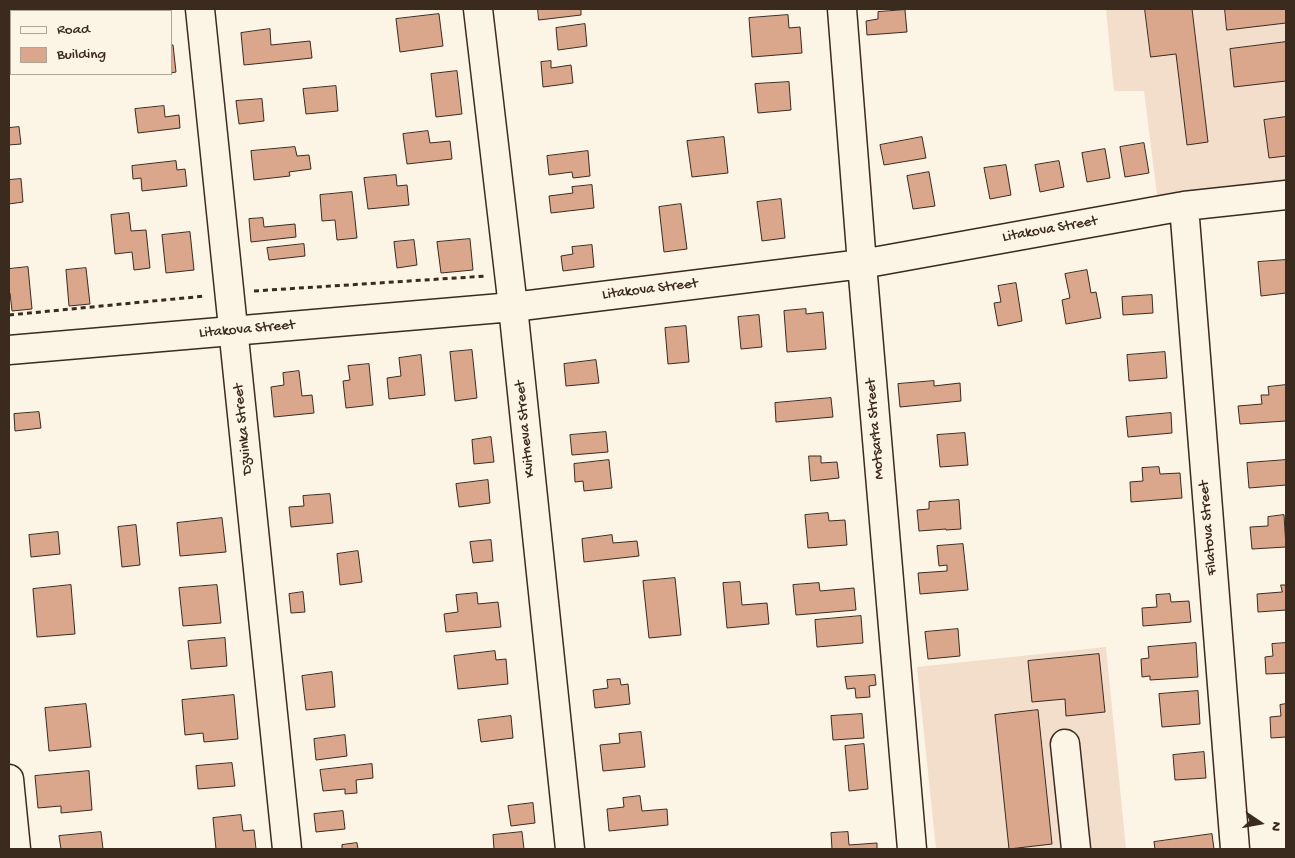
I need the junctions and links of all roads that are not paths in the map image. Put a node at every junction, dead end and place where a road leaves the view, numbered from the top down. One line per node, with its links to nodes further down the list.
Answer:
1 (200, 9): 8 (street, Dzvinka Street)
2 (478, 9): 7 (street, Kvitneva Street)
3 (842, 9): 6 (street, Motsarta Street)
4 (1286, 195): 5 (street, Litakova Street)
5 (1184, 206): 6 (street, Litakova Street); 17 (street, Filatova Street)
6 (862, 264): 7 (street, Litakova Street); 15 (street, Motsarta Street)
7 (513, 307): 8 (street, Litakova Street); 14 (street, Kvitneva Street)
8 (233, 331): 9 (street, Litakova Street); 13 (street, Dzvinka Street)
9 (9, 350)
10 (1065, 744): 16 (street)
11 (9, 779): 12 (street)
12 (16, 849)
13 (287, 849)
14 (570, 849)
15 (912, 849)
16 (1076, 849)
17 (1234, 849)

